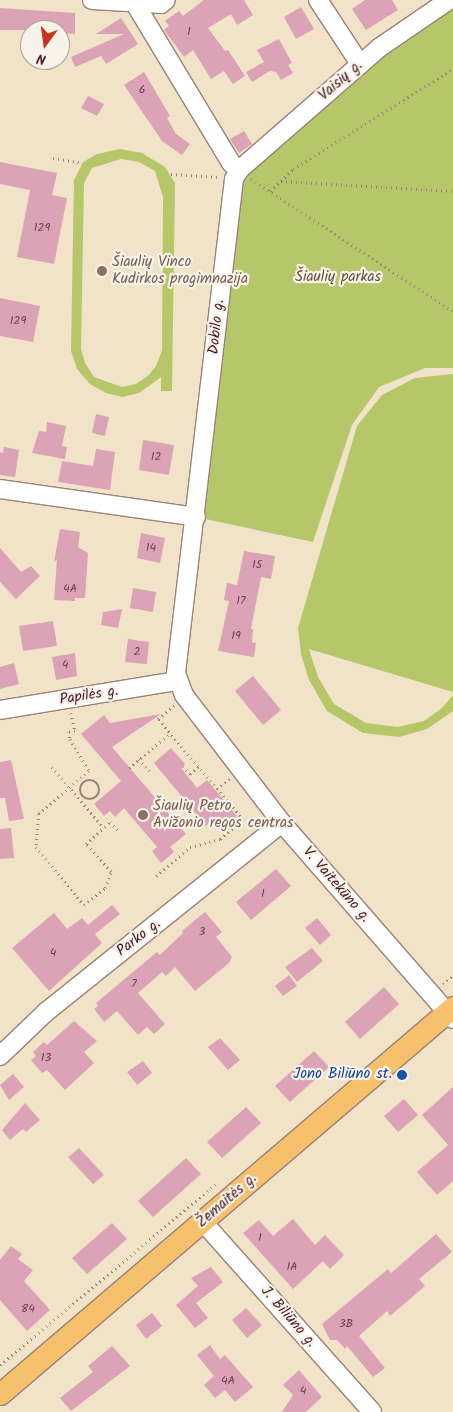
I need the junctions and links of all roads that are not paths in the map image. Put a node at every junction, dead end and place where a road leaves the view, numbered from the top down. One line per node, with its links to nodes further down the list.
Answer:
1 (92, 0): 5 (street)
2 (166, 0): 5 (street)
3 (318, 0): 6 (street)
4 (449, 0): 6 (street, Vaisių g.)
5 (134, 2): 7 (street)
6 (360, 64): 7 (street, Vaisių g.)
7 (236, 175): 9 (street, Dobilo g.)
8 (0, 489): 9 (street)
9 (196, 517): 10 (street, Dobilo g.)
10 (178, 680): 11 (street, Papilės g.); 12 (street, V. Vaitekūno g.)
11 (0, 710)
12 (282, 823): 13 (street, V. Vaitekūno g.); 14 (street, Parko g.)
13 (451, 1012): 15 (main road, Žemaitės g.)
14 (0, 1056)
15 (203, 1222): 16 (main road, Žemaitės g.); 17 (street, J. Biliūno g.)
16 (0, 1394)
17 (372, 1412)

